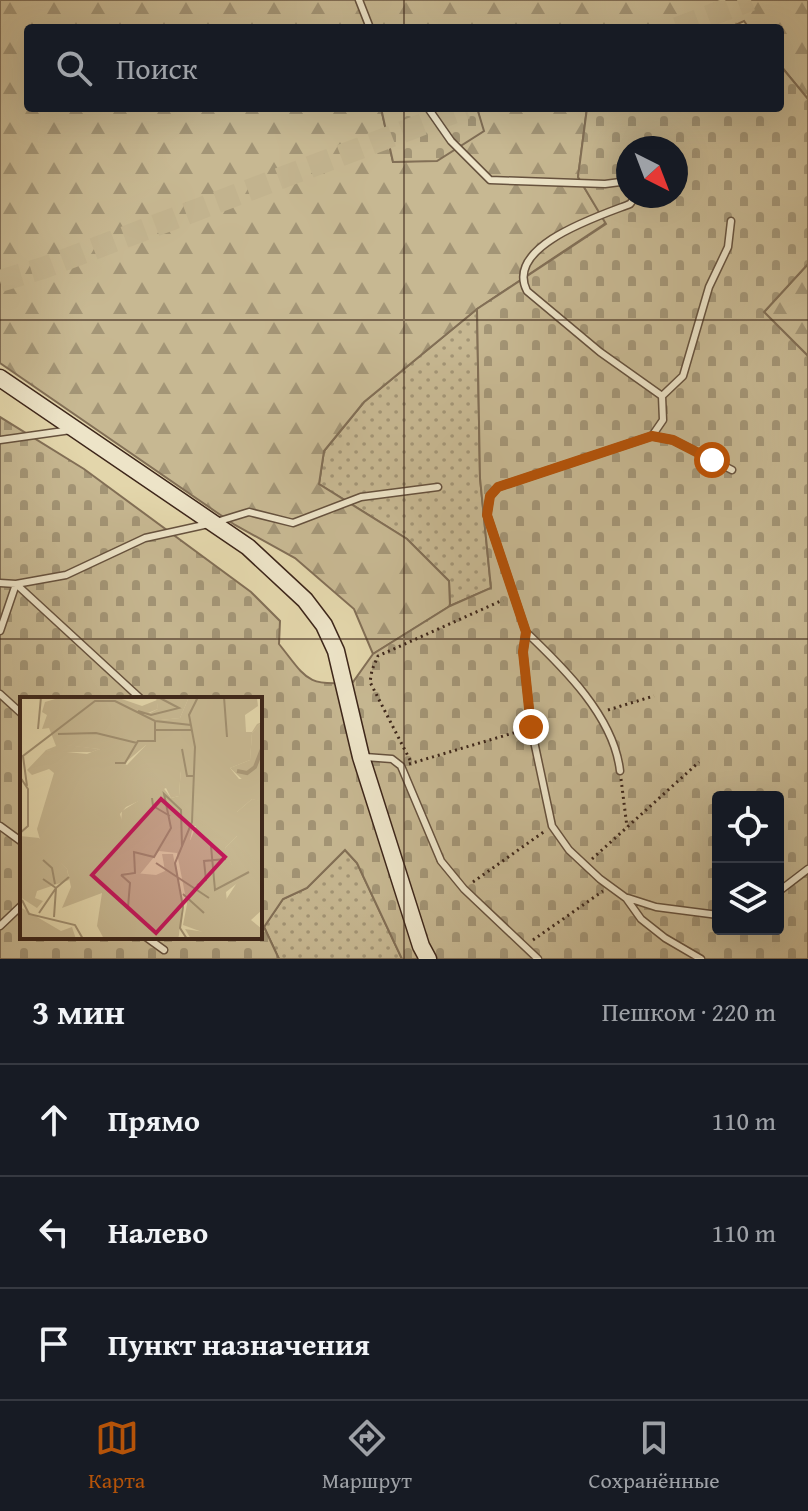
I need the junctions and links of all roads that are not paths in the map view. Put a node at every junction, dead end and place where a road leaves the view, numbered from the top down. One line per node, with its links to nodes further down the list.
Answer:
1 (359, 0): 2 (lane)
2 (368, 24)
3 (431, 112): 4 (lane)
4 (616, 183)
5 (621, 208): 8 (lane)
6 (731, 221): 8 (lane)
7 (0, 378): 9 (street)
8 (662, 396): 10 (lane)
9 (79, 429): 11 (lane); 14 (street)
10 (652, 436): 12 (lane); 18 (lane)
11 (0, 440)
12 (732, 470)
13 (438, 487): 14 (lane)
14 (213, 523): 16 (lane); 22 (street)
15 (0, 583): 16 (lane)
16 (16, 584): 17 (lane); 20 (lane)
17 (0, 631)
18 (526, 632): 23 (lane); 28 (lane)
19 (0, 694): 21 (lane)
20 (139, 697)
21 (20, 712)
22 (361, 757): 34 (street); 35 (lane)
23 (620, 771)
24 (0, 826): 25 (lane)
25 (20, 841)
26 (808, 869): 27 (lane)
27 (784, 887)
28 (626, 898): 30 (lane); 36 (lane)
29 (20, 907): 31 (lane)
30 (712, 914)
31 (0, 926)
32 (149, 939): 33 (lane)
33 (164, 950)
34 (428, 959)
35 (538, 959)
36 (701, 959)

